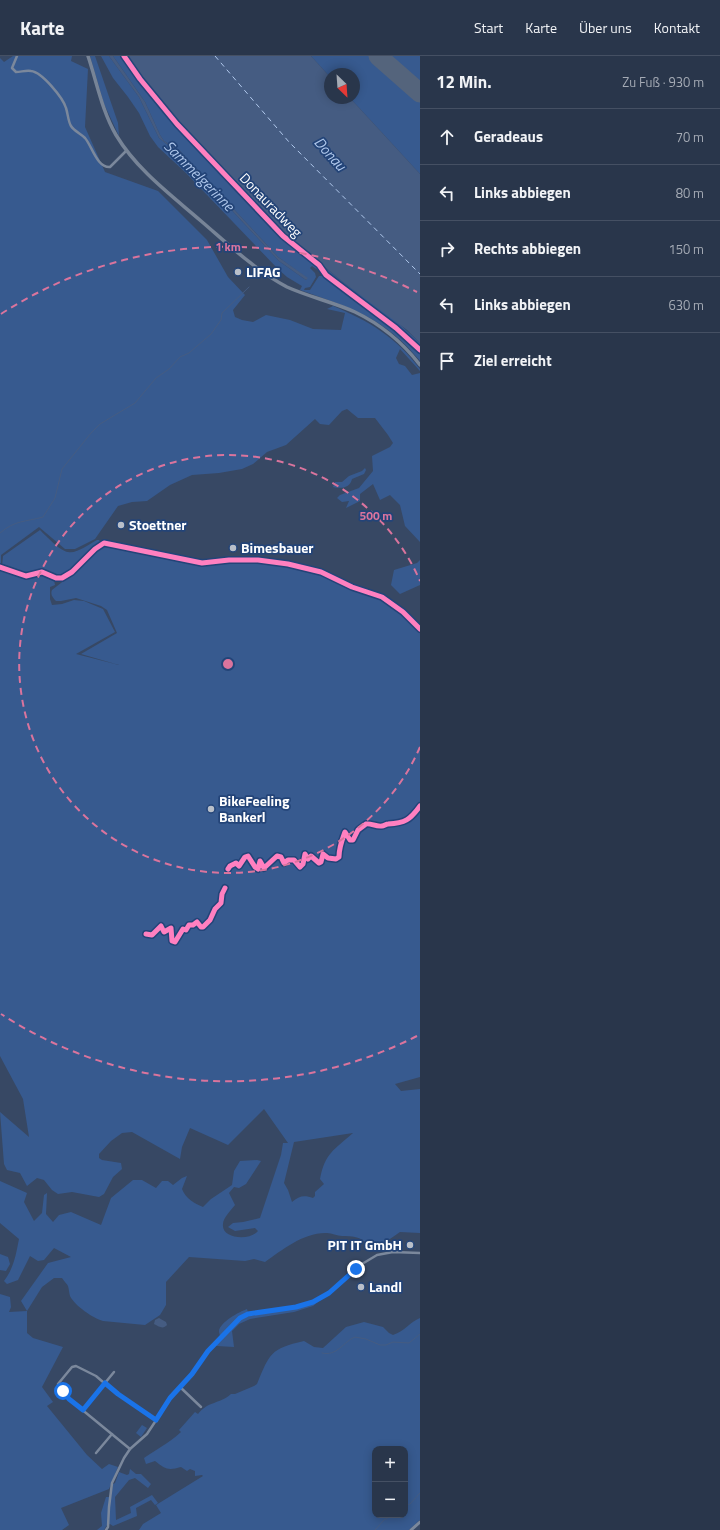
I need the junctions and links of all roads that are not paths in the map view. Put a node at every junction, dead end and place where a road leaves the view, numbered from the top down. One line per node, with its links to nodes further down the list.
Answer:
1 (17, 56): 3 (street)
2 (88, 56): 3 (main road)
3 (126, 151): 4 (main road)
4 (420, 365)
5 (0, 567): 6 (street)
6 (420, 629)
7 (420, 1253): 10 (street)
8 (114, 1372): 9 (street)
9 (105, 1383): 12 (street); 12 (street); 13 (street)
10 (180, 1386): 11 (street); 13 (street)
11 (201, 1407)
12 (83, 1410): 14 (street)
13 (156, 1420): 15 (street)
14 (112, 1434): 15 (street); 16 (street)
15 (130, 1449): 18 (street)
16 (96, 1453)
17 (420, 1522): 19 (street)
18 (106, 1530)
19 (411, 1530)

